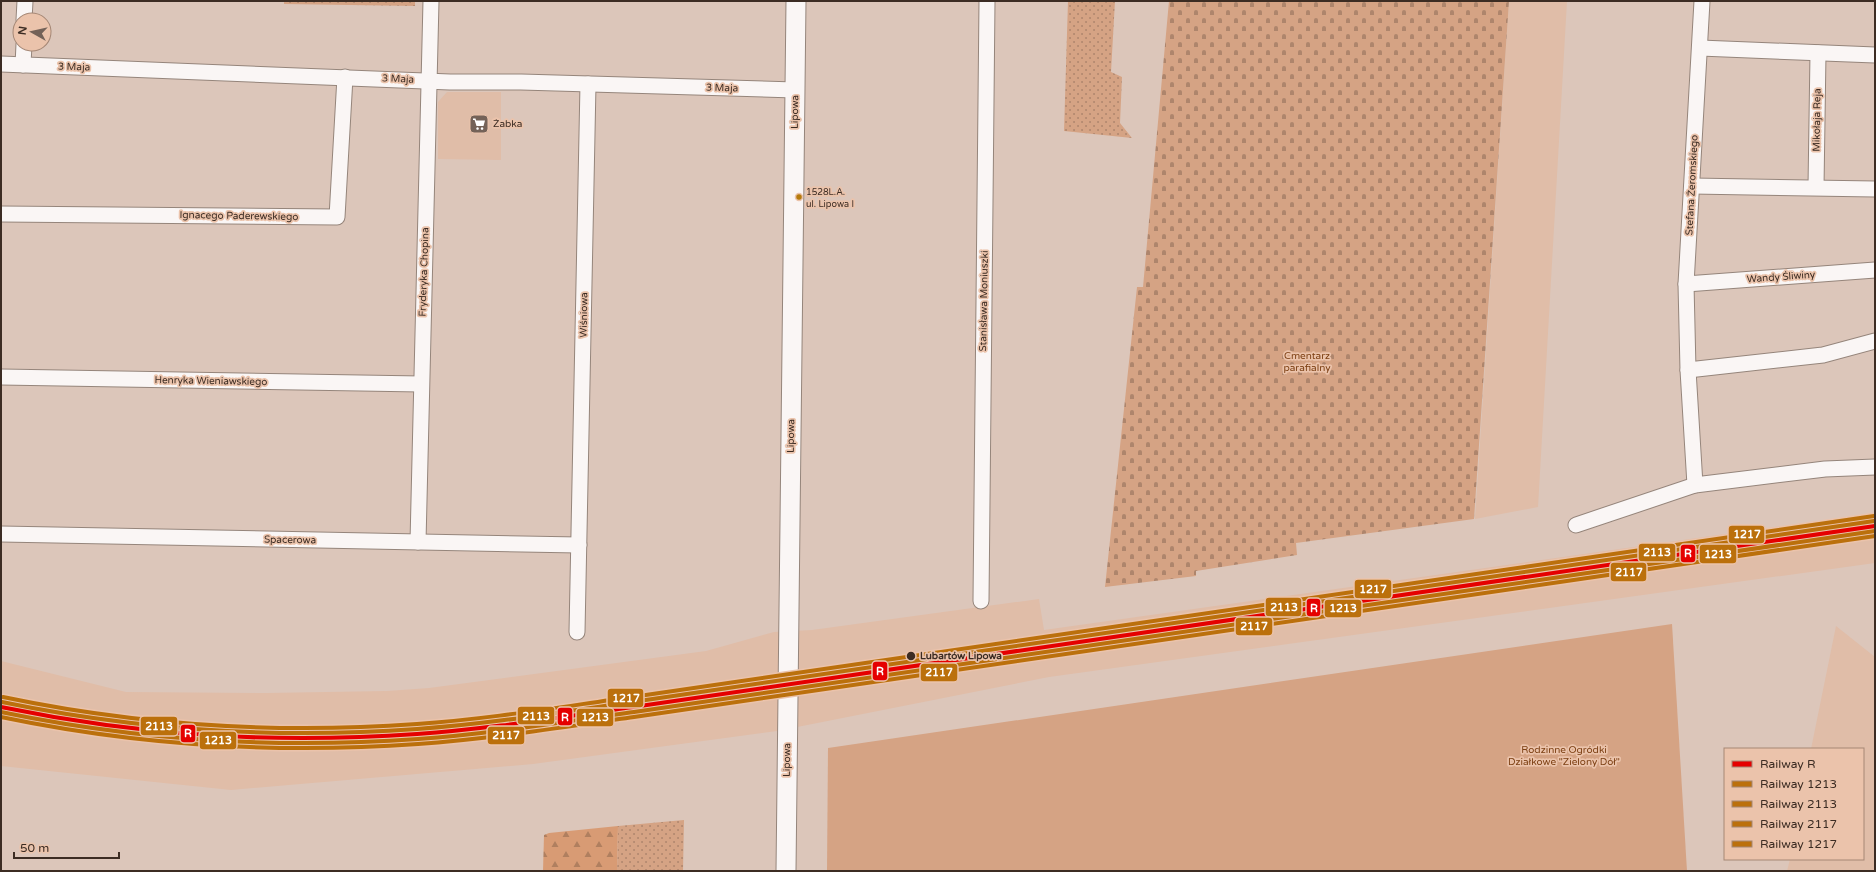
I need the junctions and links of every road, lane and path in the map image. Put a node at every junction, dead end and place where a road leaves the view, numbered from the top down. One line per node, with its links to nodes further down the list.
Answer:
1 (24, 1): 6 (street)
2 (431, 1): 14 (street, Fryderyka Chopina)
3 (796, 1): 16 (street, Lipowa)
4 (987, 1): 33 (street, Stanisława Moniuszki)
5 (1702, 1): 7 (street, Stefana Żeromskiego)
6 (24, 12)
7 (1700, 48): 9 (street); 17 (street, Stefana Żeromskiego)
8 (24, 52): 12 (street)
9 (1818, 53): 10 (street); 18 (street, Mikołaja Reja)
10 (1875, 55)
11 (1, 64): 12 (street, 3 Maja)
12 (23, 65): 13 (street, 3 Maja)
13 (345, 77): 14 (street, 3 Maja); 20 (street, Ignacego Paderewskiego)
14 (430, 81): 15 (street, 3 Maja); 26 (street, Fryderyka Chopina)
15 (588, 84): 16 (street, 3 Maja); 32 (street, Wiśniowa)
16 (795, 90): 35 (street, Lipowa)
17 (1692, 186): 18 (street); 22 (street, Stefana Żeromskiego)
18 (1816, 187): 19 (street)
19 (1875, 189)
20 (1, 214)
21 (1875, 270): 22 (street, Wandy Śliwiny)
22 (1686, 284): 24 (street, Stefana Żeromskiego)
23 (1875, 341): 24 (street)
24 (1688, 370): 28 (street, Stefana Żeromskiego)
25 (1, 377): 26 (street, Henryka Wieniawskiego)
26 (421, 384): 31 (street, Fryderyka Chopina)
27 (1875, 467): 28 (street)
28 (1695, 485): 29 (street)
29 (1576, 525)
30 (1, 534): 31 (street, Spacerowa)
31 (418, 542): 32 (street, Spacerowa)
32 (579, 546): 34 (street, Wiśniowa)
33 (981, 601)
34 (577, 632)
35 (786, 871)

